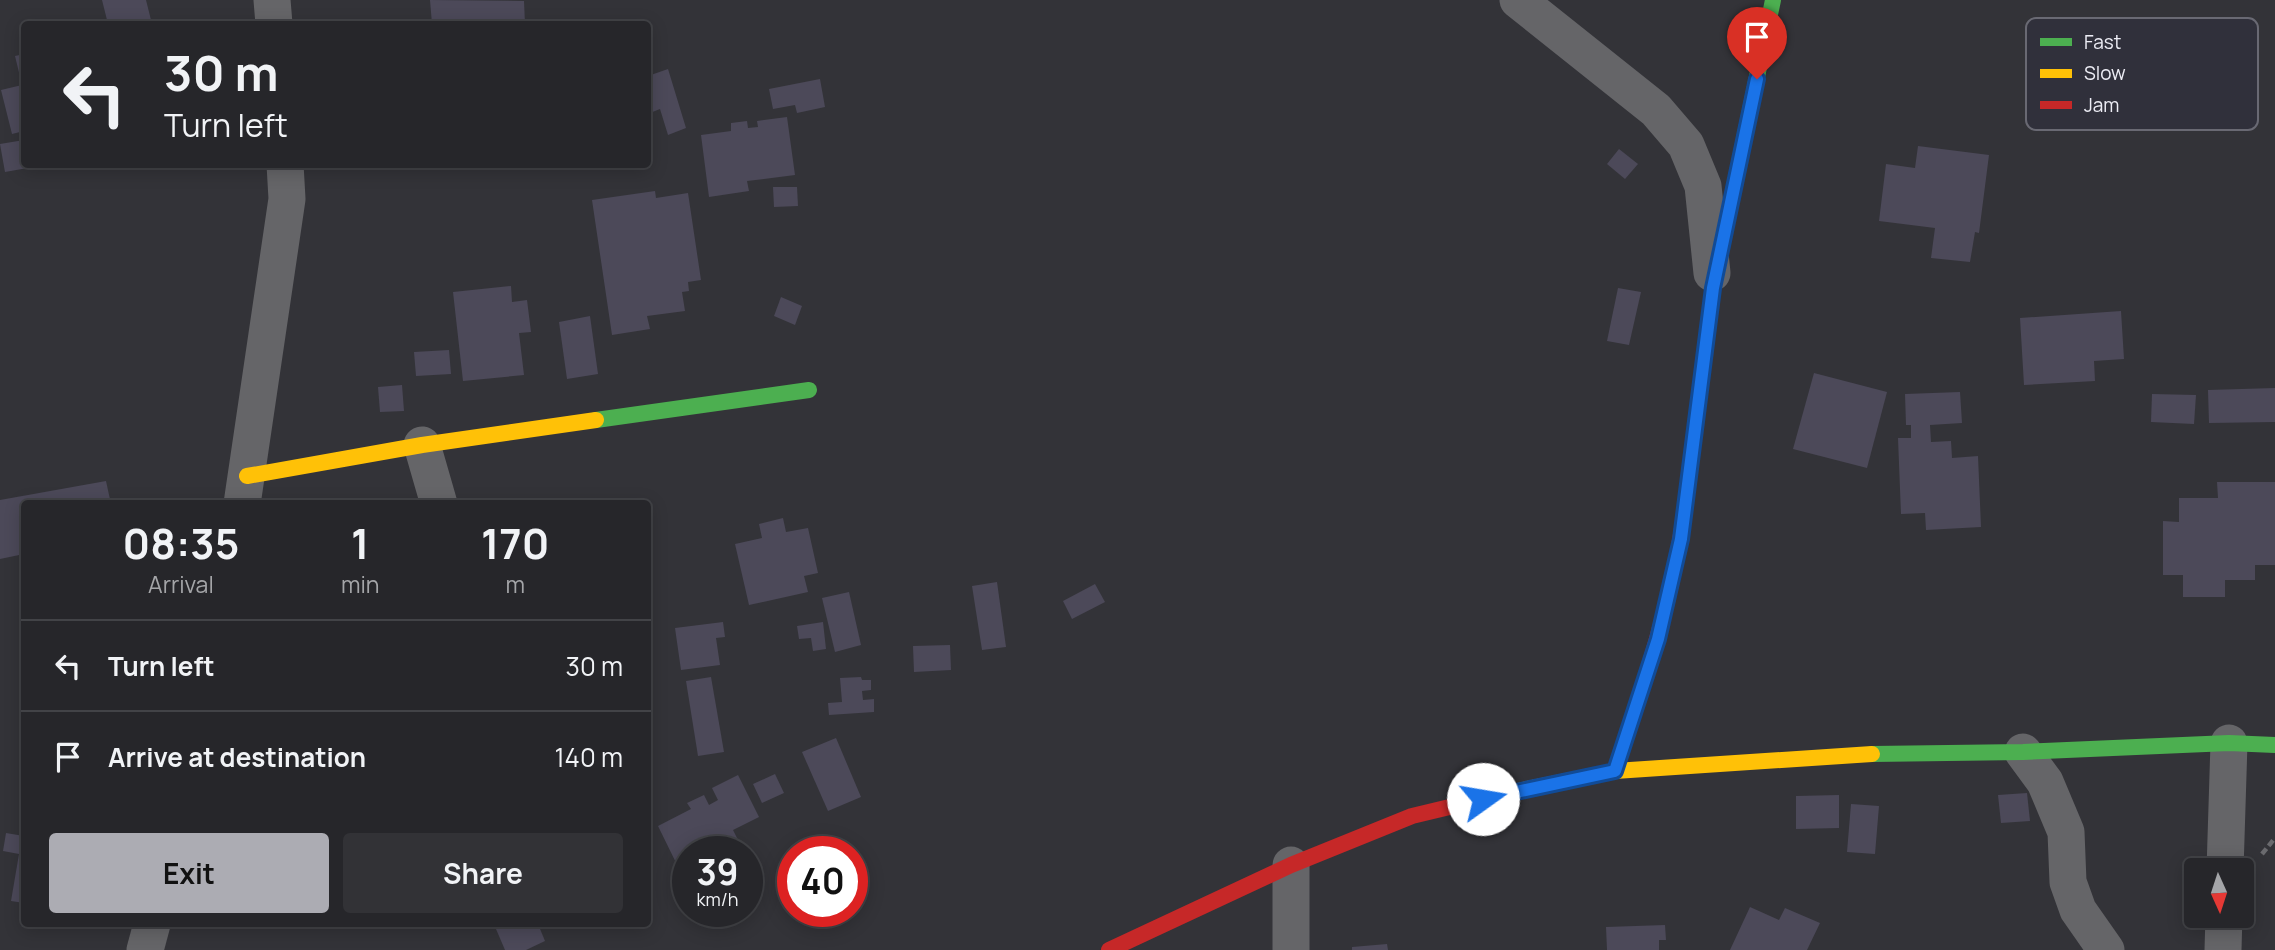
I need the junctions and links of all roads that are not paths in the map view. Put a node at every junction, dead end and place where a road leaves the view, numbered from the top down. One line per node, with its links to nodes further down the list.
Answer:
1 (272, 0): 4 (street)
2 (1518, 0): 6 (street)
3 (1773, 0): 6 (street)
4 (274, 21)
5 (285, 168): 9 (street)
6 (1713, 288): 14 (street)
7 (809, 390): 8 (street)
8 (422, 445): 9 (street); 10 (street)
9 (245, 490)
10 (438, 500)
11 (2229, 743): 12 (street); 13 (street); 15 (street)
12 (2275, 745)
13 (2023, 752): 14 (street); 22 (street)
14 (1615, 771): 16 (street)
15 (2225, 858)
16 (1291, 865): 20 (street); 21 (street)
17 (151, 927): 19 (street)
18 (2224, 928): 23 (street)
19 (145, 950)
20 (1109, 950)
21 (1292, 950)
22 (2106, 950)
23 (2223, 950)

